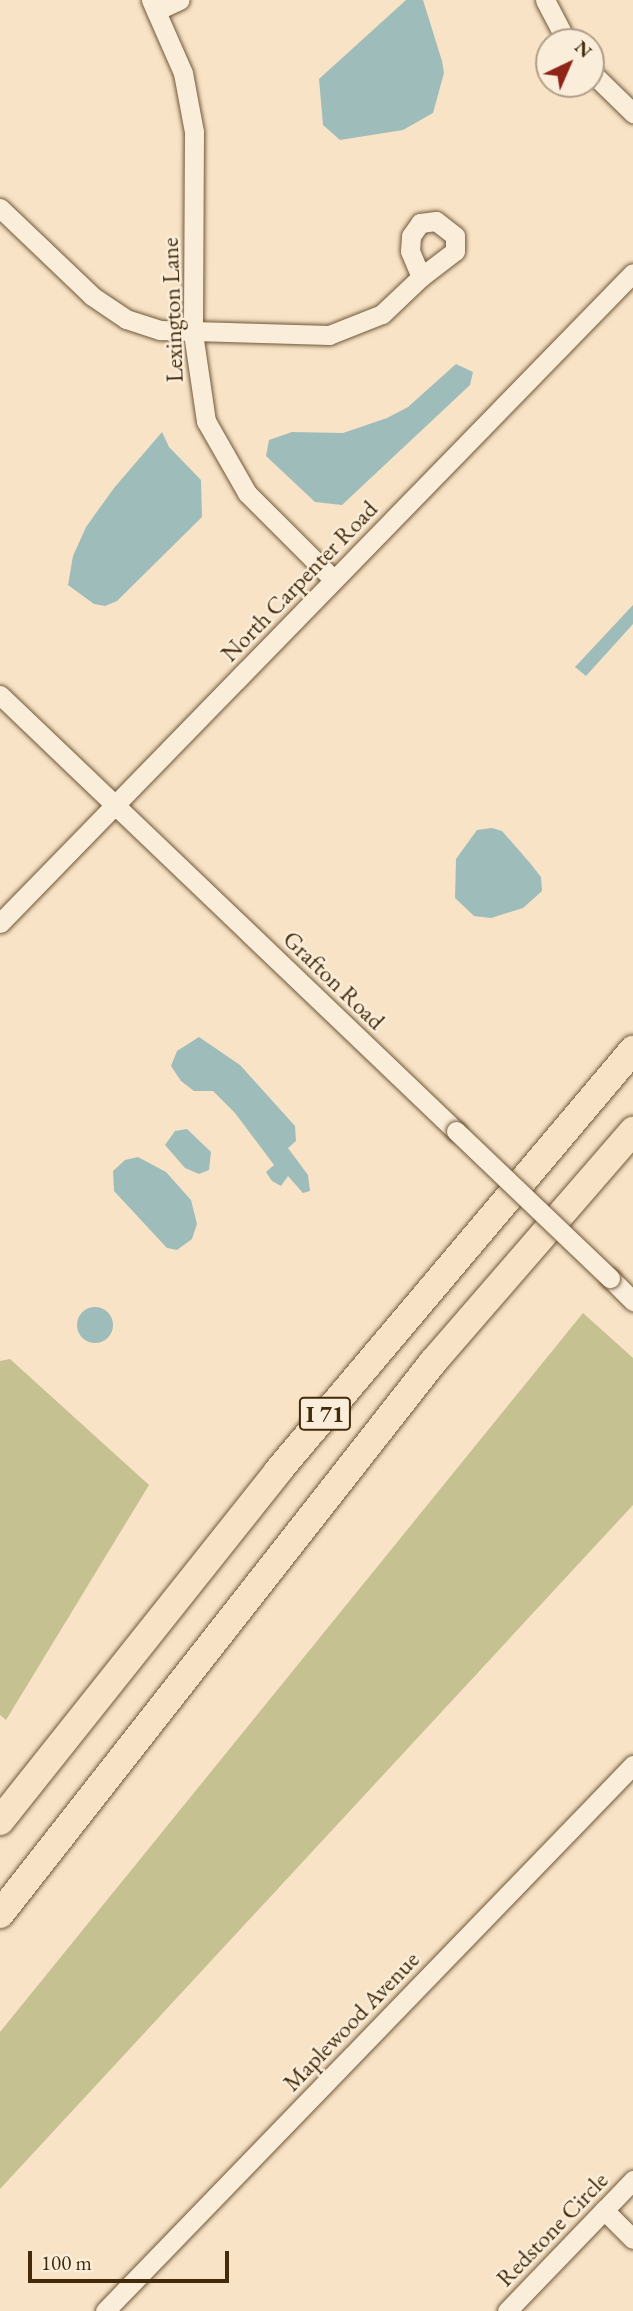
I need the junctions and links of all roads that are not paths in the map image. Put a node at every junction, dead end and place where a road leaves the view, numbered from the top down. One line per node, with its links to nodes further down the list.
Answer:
1 (180, 0): 3 (street)
2 (545, 0): 4 (street)
3 (154, 5): 10 (street, Lexington Lane)
4 (560, 28)
5 (605, 86): 6 (street)
6 (633, 113)
7 (0, 208): 10 (street)
8 (633, 273): 11 (street, North Carpenter Road)
9 (421, 277): 10 (street)
10 (193, 333): 11 (street, Lexington Lane)
11 (333, 579): 13 (street, North Carpenter Road)
12 (0, 695): 13 (street, Grafton Road)
13 (115, 804): 14 (street, North Carpenter Road); 17 (street, Grafton Road, bridge)
14 (0, 923)
15 (633, 1051): 19 (highway, I 71)
16 (633, 1131): 20 (highway, I 71)
17 (633, 1301)
18 (633, 1765): 24 (street, Maplewood Avenue)
19 (0, 1821)
20 (0, 1914)
21 (633, 2180): 22 (street, Redstone Circle)
22 (604, 2210): 23 (street); 25 (street, Redstone Circle)
23 (633, 2239)
24 (105, 2311)
25 (507, 2311)

